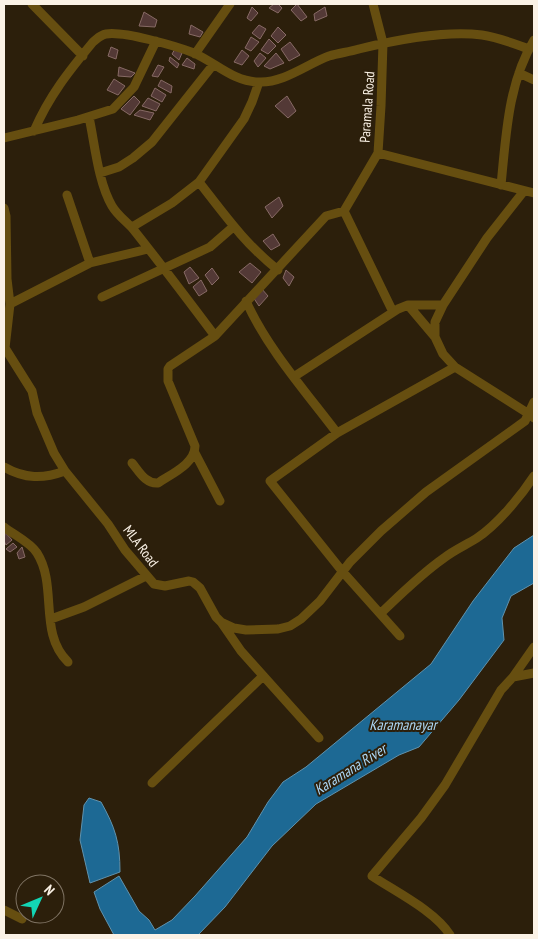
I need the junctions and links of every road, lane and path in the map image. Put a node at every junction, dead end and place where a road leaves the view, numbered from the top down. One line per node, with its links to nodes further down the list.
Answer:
1 (32, 4): 9 (street)
2 (230, 4): 8 (street)
3 (373, 4): 6 (street, Paramala Road)
4 (534, 40): 7 (street)
5 (156, 41): 8 (street); 9 (street); 14 (street)
6 (383, 44): 7 (street); 13 (street); 17 (street, Paramala Road)
7 (529, 49): 11 (street)
8 (196, 54): 10 (street)
9 (82, 56): 15 (street)
10 (214, 65): 13 (street); 18 (street)
11 (519, 73): 12 (street); 20 (street)
12 (534, 80)
13 (259, 82): 19 (street)
14 (89, 117): 15 (street); 18 (street)
15 (34, 131): 16 (street)
16 (4, 138)
17 (378, 153): 20 (street); 25 (street, Paramala Road)
18 (100, 173): 26 (street)
19 (199, 182): 26 (street); 27 (street)
20 (500, 186): 21 (street)
21 (524, 191): 22 (street); 36 (street)
22 (534, 193)
23 (67, 195): 29 (street)
24 (4, 208): 34 (street, MLA Road)
25 (344, 212): 31 (street); 37 (street)
26 (132, 227): 28 (street)
27 (233, 227): 30 (street); 31 (street)
28 (148, 249): 29 (street); 30 (street)
29 (90, 263): 34 (street)
30 (165, 269): 32 (street); 39 (street)
31 (278, 270): 33 (street)
32 (102, 297)
33 (246, 301): 39 (street); 42 (street)
34 (10, 304): 38 (street, MLA Road)
35 (408, 305): 36 (street); 37 (street); 40 (street)
36 (443, 305): 40 (street)
37 (393, 312): 42 (street)
38 (6, 330): 49 (street, MLA Road)
39 (215, 336): 46 (street)
40 (435, 337): 41 (street)
41 (454, 367): 44 (street); 45 (street)
42 (294, 376): 45 (street)
43 (534, 402): 44 (street)
44 (532, 416): 53 (street)
45 (337, 433): 53 (street)
46 (195, 453): 47 (street); 51 (street)
47 (132, 463)
48 (4, 467): 49 (street)
49 (65, 471): 54 (street, MLA Road)
50 (534, 476): 55 (street)
51 (220, 501)
52 (4, 527): 56 (street)
53 (342, 571): 55 (street); 57 (street)
54 (146, 576): 56 (street); 57 (street, MLA Road)
55 (381, 614): 58 (street)
56 (51, 618): 60 (street)
57 (221, 622): 62 (street)
58 (400, 636)
59 (534, 647): 63 (street)
60 (68, 662)
61 (534, 673): 63 (street)
62 (263, 676): 64 (street); 65 (street)
63 (513, 677): 66 (street)
64 (319, 738)
65 (152, 783)
66 (450, 935)

